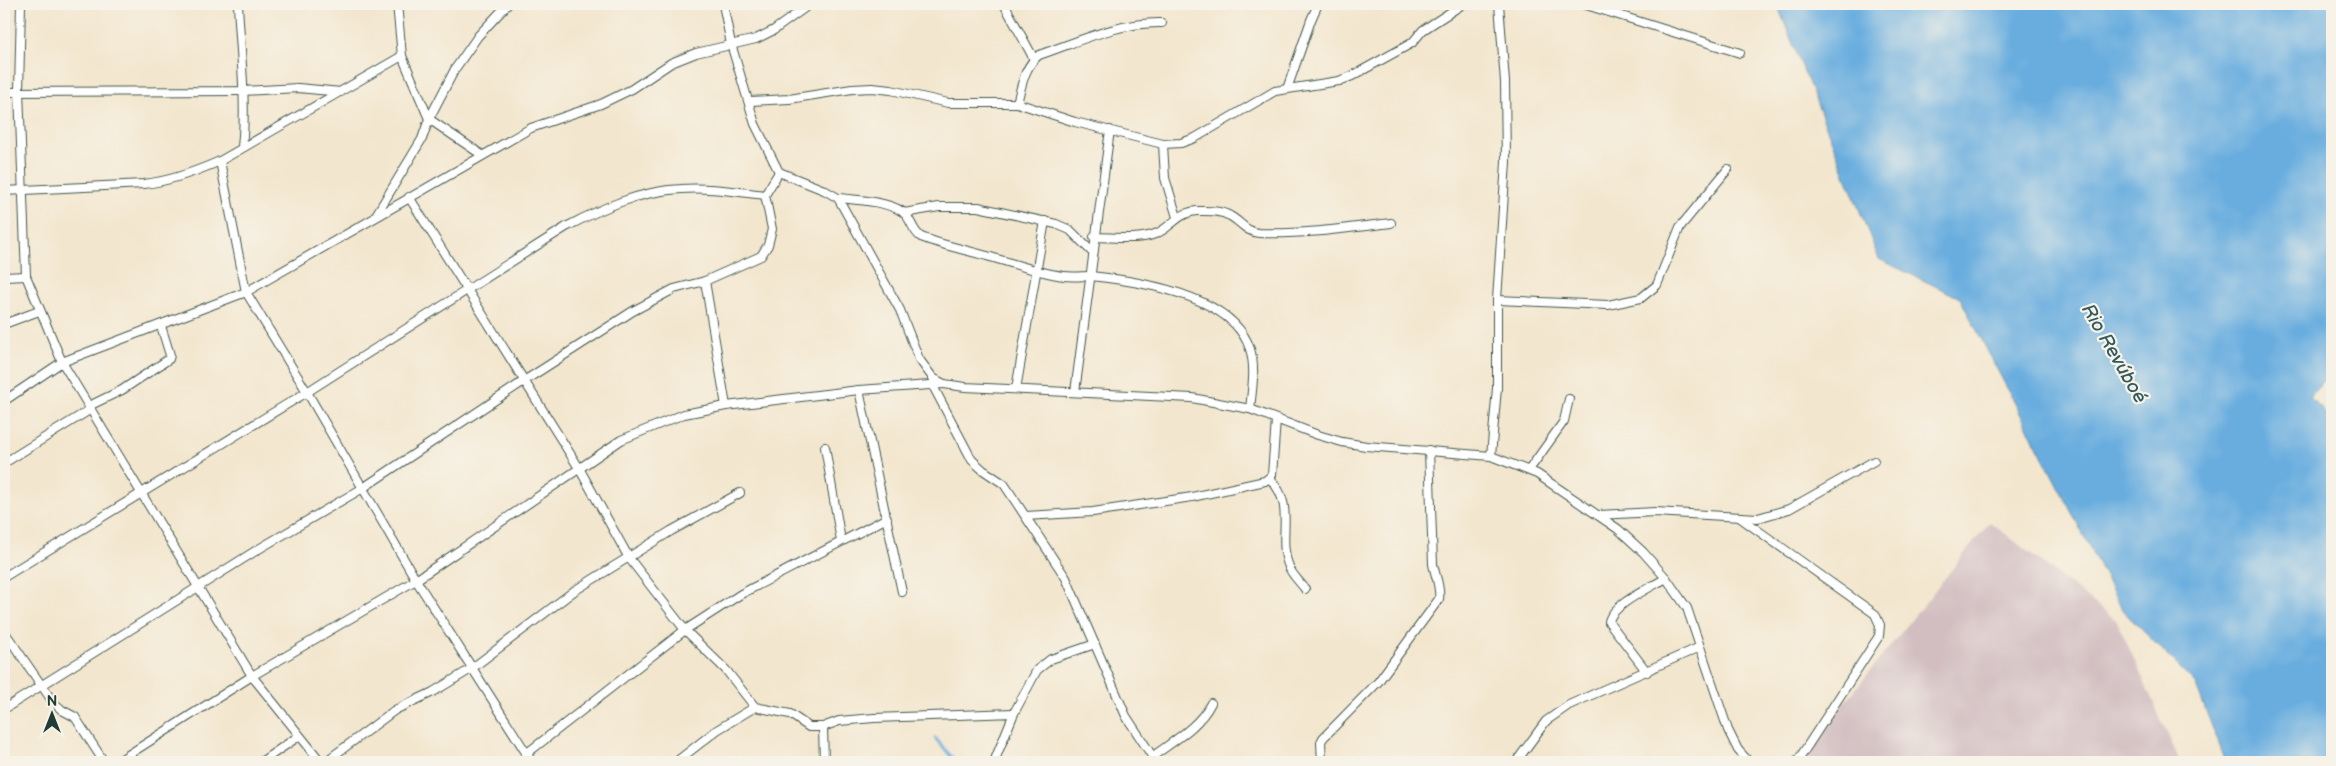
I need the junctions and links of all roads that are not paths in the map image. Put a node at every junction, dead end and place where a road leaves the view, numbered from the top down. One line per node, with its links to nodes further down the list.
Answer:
1 (21, 4): 18 (street)
2 (238, 4): 19 (street)
3 (398, 4): 15 (street)
4 (508, 4): 24 (street)
5 (724, 4): 13 (street)
6 (810, 4): 13 (street)
7 (1004, 4): 16 (street)
8 (1318, 4): 17 (street)
9 (1463, 4): 17 (street)
10 (1499, 4): 51 (street)
11 (1583, 4): 14 (street)
12 (1162, 23): 16 (street)
13 (731, 44): 22 (street); 28 (street)
14 (1740, 53)
15 (402, 56): 21 (street); 24 (street)
16 (1034, 59): 23 (street)
17 (1287, 89): 26 (street)
18 (19, 91): 19 (street); 20 (street); 33 (street)
19 (242, 91): 21 (street); 27 (street)
20 (4, 92)
21 (342, 92): 27 (street)
22 (750, 101): 23 (street); 31 (street)
23 (1017, 103): 25 (street)
24 (429, 118): 28 (street); 38 (street)
25 (1110, 130): 26 (street); 42 (street)
26 (1163, 144): 39 (street)
27 (242, 147): 29 (street)
28 (482, 155): 35 (street)
29 (220, 161): 33 (street); 50 (street)
30 (1728, 170): 51 (street)
31 (779, 172): 34 (street); 36 (street)
32 (4, 190): 33 (street)
33 (22, 190): 45 (street)
34 (765, 195): 48 (street); 49 (street)
35 (409, 197): 38 (street); 49 (street)
36 (838, 198): 37 (street); 57 (street)
37 (904, 213): 40 (street); 44 (street)
38 (375, 217): 50 (street)
39 (1178, 217): 41 (street); 42 (street)
40 (1045, 221): 43 (street); 44 (street)
41 (1391, 223)
42 (1094, 237): 43 (street)
43 (1092, 252): 46 (street)
44 (1036, 271): 46 (street); 59 (street)
45 (26, 276): 47 (street); 52 (street)
46 (1090, 276): 62 (street); 67 (street)
47 (4, 277)
48 (705, 281): 56 (street); 65 (street)
49 (467, 290): 56 (street); 61 (street)
50 (246, 292): 54 (street); 61 (street)
51 (1497, 300): 71 (street)
52 (39, 311): 53 (street); 55 (street)
53 (4, 324)
54 (161, 326): 55 (street); 66 (street)
55 (62, 362): 64 (street); 66 (street)
56 (524, 380): 74 (street); 77 (street)
57 (944, 384): 58 (street); 59 (street)
58 (933, 386): 60 (street); 81 (street)
59 (1016, 389): 62 (street)
60 (860, 390): 65 (street); 83 (street)
61 (307, 392): 77 (street); 79 (street)
62 (1076, 392): 67 (street)
63 (1569, 399): 75 (street)
64 (4, 402)
65 (726, 406): 74 (street)
66 (90, 408): 73 (street); 79 (street)
67 (1250, 409): 68 (street)
68 (1276, 420): 70 (street); 76 (street)
69 (825, 447): 84 (street)
70 (1429, 450): 71 (street); 117 (street)
71 (1491, 456): 75 (street)
72 (1874, 461): 82 (street)
73 (4, 463)
74 (579, 468): 85 (street); 88 (street)
75 (1529, 470): 80 (street)
76 (1270, 479): 81 (street); 90 (street)
77 (363, 488): 88 (street); 89 (street)
78 (740, 493): 85 (street)
79 (141, 494): 86 (street); 89 (street)
80 (1599, 515): 82 (street); 87 (street)
81 (1026, 516): 94 (street)
82 (1739, 517): 120 (street)
83 (887, 518): 84 (street); 91 (street)
84 (841, 541): 92 (street)
85 (629, 558): 92 (street); 96 (street)
86 (4, 577)
87 (1666, 578): 95 (street); 97 (street)
88 (416, 580): 96 (street); 98 (street)
89 (198, 587): 98 (street); 99 (street)
90 (1305, 589)
91 (902, 592)
92 (685, 630): 101 (street); 106 (street)
93 (4, 631): 99 (street)
94 (1095, 644): 103 (street); 107 (street)
95 (1700, 647): 97 (street); 119 (street)
96 (471, 669): 106 (street); 113 (street)
97 (1647, 672): 118 (street)
98 (252, 676): 105 (street); 110 (street)
99 (42, 683): 102 (street); 109 (street)
100 (1211, 703): 107 (street)
101 (755, 707): 104 (street); 115 (street)
102 (4, 708)
103 (1014, 713): 104 (street); 108 (street)
104 (823, 727): 116 (street)
105 (299, 736): 111 (street); 112 (street)
106 (526, 754): 114 (street)
107 (1154, 759)
108 (996, 760)
109 (104, 762)
110 (117, 762)
111 (261, 762)
112 (321, 762)
113 (325, 762)
114 (532, 762)
115 (676, 762)
116 (824, 762)
117 (1322, 762)
118 (1516, 762)
119 (1748, 762)
120 (1798, 762)

